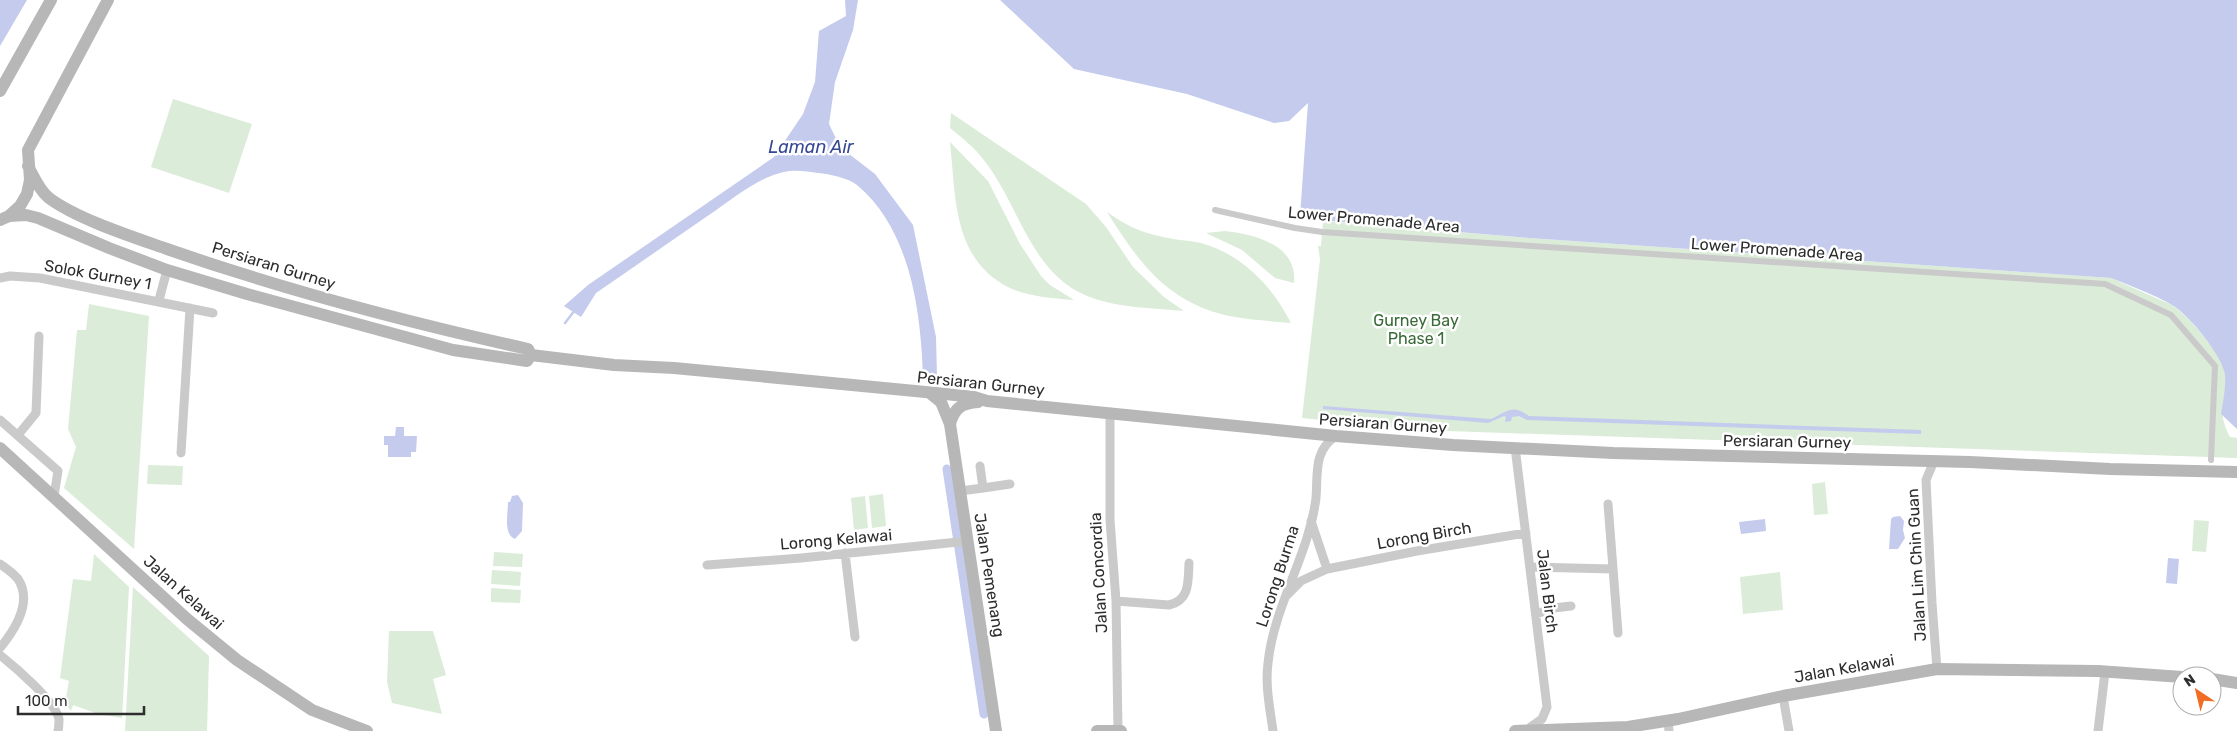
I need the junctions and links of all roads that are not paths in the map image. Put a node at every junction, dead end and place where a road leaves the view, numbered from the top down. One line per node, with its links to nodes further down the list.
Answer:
1 (52, 0): 3 (main road)
2 (108, 0): 4 (main road)
3 (0, 91)
4 (28, 166): 6 (main road); 12 (main road, Persiaran Gurney)
5 (1215, 210): 26 (street, Lower Promenade Area)
6 (5, 218): 7 (main road, Persiaran Gurney)
7 (167, 270): 9 (street); 14 (main road, Persiaran Gurney)
8 (0, 278): 9 (street, Solok Gurney 1)
9 (159, 300): 10 (street, Solok Gurney 1)
10 (190, 308): 11 (street, Solok Gurney 1); 25 (street)
11 (213, 312)
12 (457, 333): 14 (main road); 15 (main road, Persiaran Gurney)
13 (39, 336): 21 (street)
14 (453, 350): 15 (main road, Persiaran Gurney)
15 (531, 355): 16 (main road, Persiaran Gurney)
16 (930, 394): 17 (main road, Persiaran Gurney); 20 (main road, Jalan Pemenang)
17 (987, 401): 18 (main road, Persiaran Gurney); 20 (main road)
18 (1110, 413): 22 (main road, Persiaran Gurney); 46 (street, Jalan Concordia)
19 (0, 420): 21 (street)
20 (950, 424): 32 (main road, Jalan Pemenang)
21 (18, 436): 33 (street)
22 (1336, 436): 24 (main road, Persiaran Gurney); 35 (street, Lorong Burma)
23 (0, 448): 33 (main road, Jalan Kelawai)
24 (1515, 448): 27 (main road, Persiaran Gurney); 36 (street, Jalan Birch)
25 (182, 453)
26 (2211, 460)
27 (1934, 461): 29 (main road, Persiaran Gurney); 53 (street, Jalan Lim Chin Guan)
28 (980, 466): 31 (street)
29 (2237, 472)
30 (1010, 484): 31 (street)
31 (983, 488): 32 (street)
32 (960, 491): 37 (main road, Jalan Pemenang)
33 (54, 496): 62 (main road, Jalan Kelawai)
34 (1608, 504): 44 (street)
35 (1311, 521): 43 (street); 45 (street, Lorong Burma)
36 (1526, 533): 42 (street, Jalan Birch); 43 (street, Lorong Birch)
37 (960, 542): 38 (street, Lorong Kelawai); 63 (main road, Jalan Pemenang)
38 (845, 553): 41 (street, Lorong Kelawai); 50 (street)
39 (1189, 563): 46 (street)
40 (0, 564): 51 (street)
41 (707, 565)
42 (1530, 567): 44 (street); 48 (street, Jalan Birch)
43 (1327, 569): 45 (street, Lorong Birch)
44 (1613, 569): 49 (street)
45 (1285, 597): 67 (street, Lorong Burma)
46 (1116, 601): 66 (street, Jalan Concordia)
47 (1571, 606): 48 (street)
48 (1536, 614): 60 (street, Jalan Birch)
49 (1618, 633)
50 (855, 637)
51 (0, 648)
52 (0, 655): 61 (street)
53 (1937, 669): 54 (main road, Jalan Kelawai); 58 (main road, Jalan Kelawai)
54 (2105, 672): 55 (main road, Jalan Kelawai); 69 (street)
55 (2172, 676)
56 (2222, 679): 57 (main road)
57 (2237, 680)
58 (1783, 696): 59 (main road, Jalan Kelawai); 68 (street)
59 (1669, 726): 60 (main road, Jalan Kelawai)
60 (1521, 730)
61 (58, 731)
62 (367, 731)
63 (996, 731)
64 (1097, 731): 65 (main road)
65 (1104, 731): 66 (main road)
66 (1119, 731)
67 (1273, 731)
68 (1788, 731)
69 (2098, 731)

